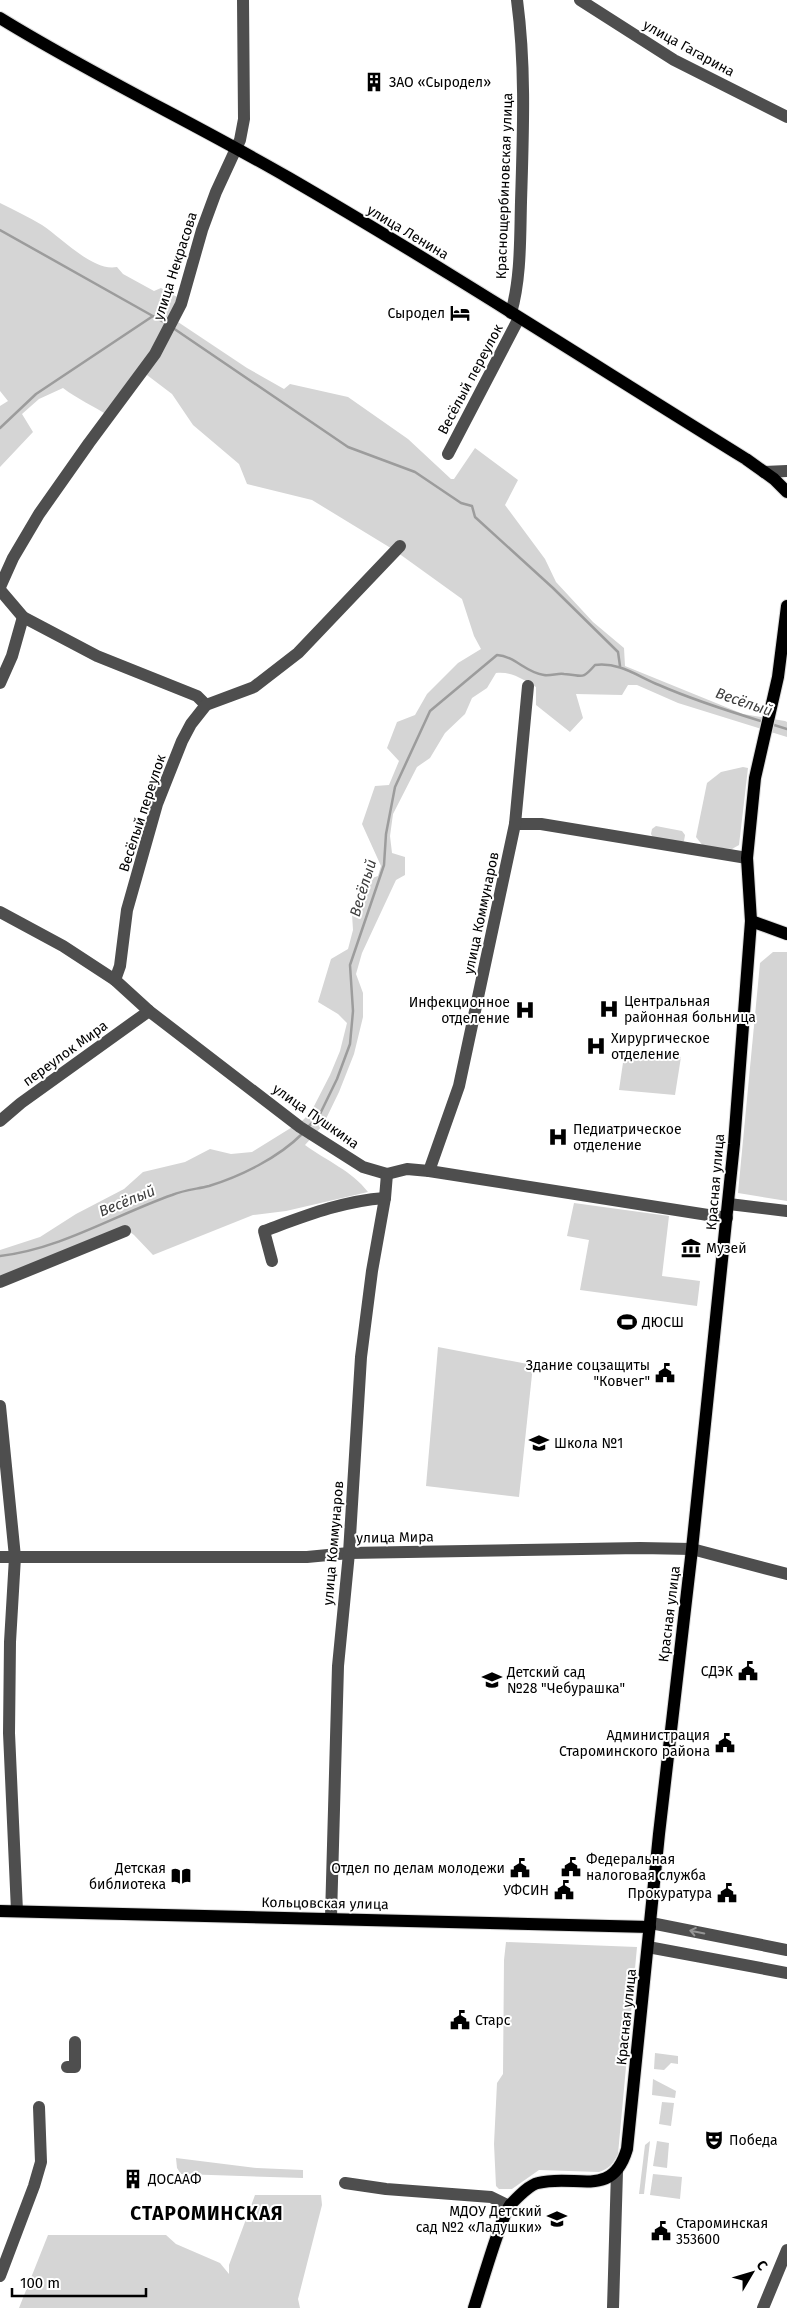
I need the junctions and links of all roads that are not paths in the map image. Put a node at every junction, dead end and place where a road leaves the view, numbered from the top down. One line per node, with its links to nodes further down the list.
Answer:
1 (243, 0): 6 (street, улица Некрасова)
2 (516, 0): 7 (street, Краснощербиновская улица)
3 (580, 0): 5 (street, улица Гагарина)
4 (0, 18): 6 (main road, улица Ленина)
5 (787, 117)
6 (237, 149): 7 (main road, улица Ленина); 13 (street, улица Некрасова)
7 (515, 315): 8 (street, Весёлый переулок); 10 (main road, улица Ленина)
8 (448, 454)
9 (787, 471): 10 (street)
10 (764, 472): 11 (main road, улица Ленина)
11 (787, 492)
12 (400, 546): 18 (street)
13 (0, 588): 15 (street)
14 (787, 606): 20 (main road, Красная улица)
15 (23, 618): 16 (street); 18 (street)
16 (0, 683)
17 (528, 686): 19 (street, улица Коммунаров)
18 (206, 705): 24 (street, Весёлый переулок)
19 (515, 824): 20 (street); 27 (street, улица Коммунаров)
20 (747, 858): 22 (main road, Красная улица)
21 (0, 912): 24 (street, улица Пушкина)
22 (751, 921): 23 (main road); 30 (main road, Красная улица)
23 (787, 934)
24 (115, 980): 25 (street, улица Пушкина)
25 (148, 1011): 26 (street, переулок Мира); 28 (street, улица Пушкина)
26 (0, 1121)
27 (429, 1170): 28 (street, улица Пушкина); 32 (street, улица Пушкина)
28 (387, 1174): 29 (street, улица Коммунаров)
29 (385, 1198): 34 (street); 38 (street, улица Коммунаров)
30 (728, 1204): 31 (street); 32 (main road, Красная улица)
31 (787, 1211)
32 (727, 1218): 37 (main road, Красная улица)
33 (125, 1231): 35 (street)
34 (272, 1261)
35 (0, 1282)
36 (0, 1406): 40 (street)
37 (692, 1549): 38 (street, улица Мира); 41 (street, улица Мира); 45 (main road, Красная улица)
38 (349, 1553): 40 (street, улица Мира); 44 (street, улица Коммунаров)
39 (0, 1557): 40 (street, улица Мира)
40 (15, 1558): 42 (street)
41 (787, 1574)
42 (17, 1910): 43 (main road, Кольцовская улица); 44 (main road, Кольцовская улица)
43 (0, 1911)
44 (331, 1918): 45 (main road, Кольцовская улица)
45 (651, 1925): 46 (street, Кольцовская улица, one-way to 45); 47 (main road, Красная улица)
46 (742, 1941): 48 (street, Кольцовская улица); 49 (street)
47 (648, 1947): 49 (street); 54 (main road, Красная улица)
48 (787, 1950)
49 (738, 1963): 50 (street)
50 (787, 1973)
51 (75, 2042): 52 (street)
52 (67, 2067)
53 (36, 2107): 58 (street)
54 (617, 2171): 56 (main road); 60 (street, Красная улица)
55 (345, 2183): 56 (street)
56 (509, 2206): 59 (main road)
57 (787, 2250): 61 (street)
58 (0, 2276)
59 (474, 2308)
60 (613, 2308)
61 (763, 2308)

